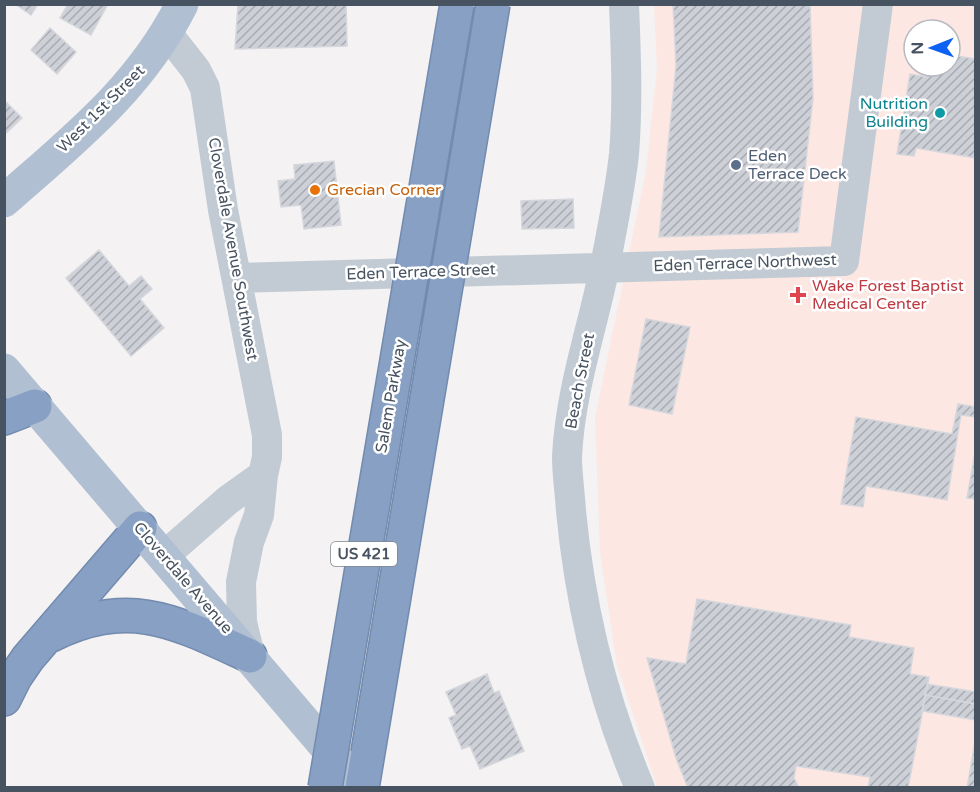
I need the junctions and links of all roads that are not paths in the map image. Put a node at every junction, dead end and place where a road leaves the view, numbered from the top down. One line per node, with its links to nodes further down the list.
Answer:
1 (457, 4): 18 (highway, Salem Parkway / US 421, bridge)
2 (493, 4): 20 (highway, US 421, bridge)
3 (624, 4): 7 (street, Beach Street)
4 (878, 4): 7 (street, Eden Terrace Northwest)
5 (175, 19): 6 (main road, West 1st Street); 8 (street, Cloverdale Avenue Southwest)
6 (4, 201)
7 (605, 267): 8 (street, Eden Terrace Street); 21 (street, Beach Street)
8 (237, 278): 12 (street, Cloverdale Avenue Southwest)
9 (4, 370): 10 (main road, Cloverdale Avenue)
10 (35, 406): 11 (highway); 13 (main road, Cloverdale Avenue)
11 (4, 418)
12 (262, 475): 14 (street); 16 (street, Cloverdale Avenue Southwest)
13 (140, 528): 14 (main road, Cloverdale Avenue); 15 (highway)
14 (164, 556): 16 (main road, Cloverdale Avenue)
15 (47, 637): 16 (highway); 17 (highway)
16 (250, 657): 18 (main road, Cloverdale Avenue)
17 (4, 699)
18 (331, 753): 19 (highway, Salem Parkway / US 421, bridge); 20 (main road, Cloverdale Avenue)
19 (325, 788)
20 (362, 788)
21 (640, 788)

